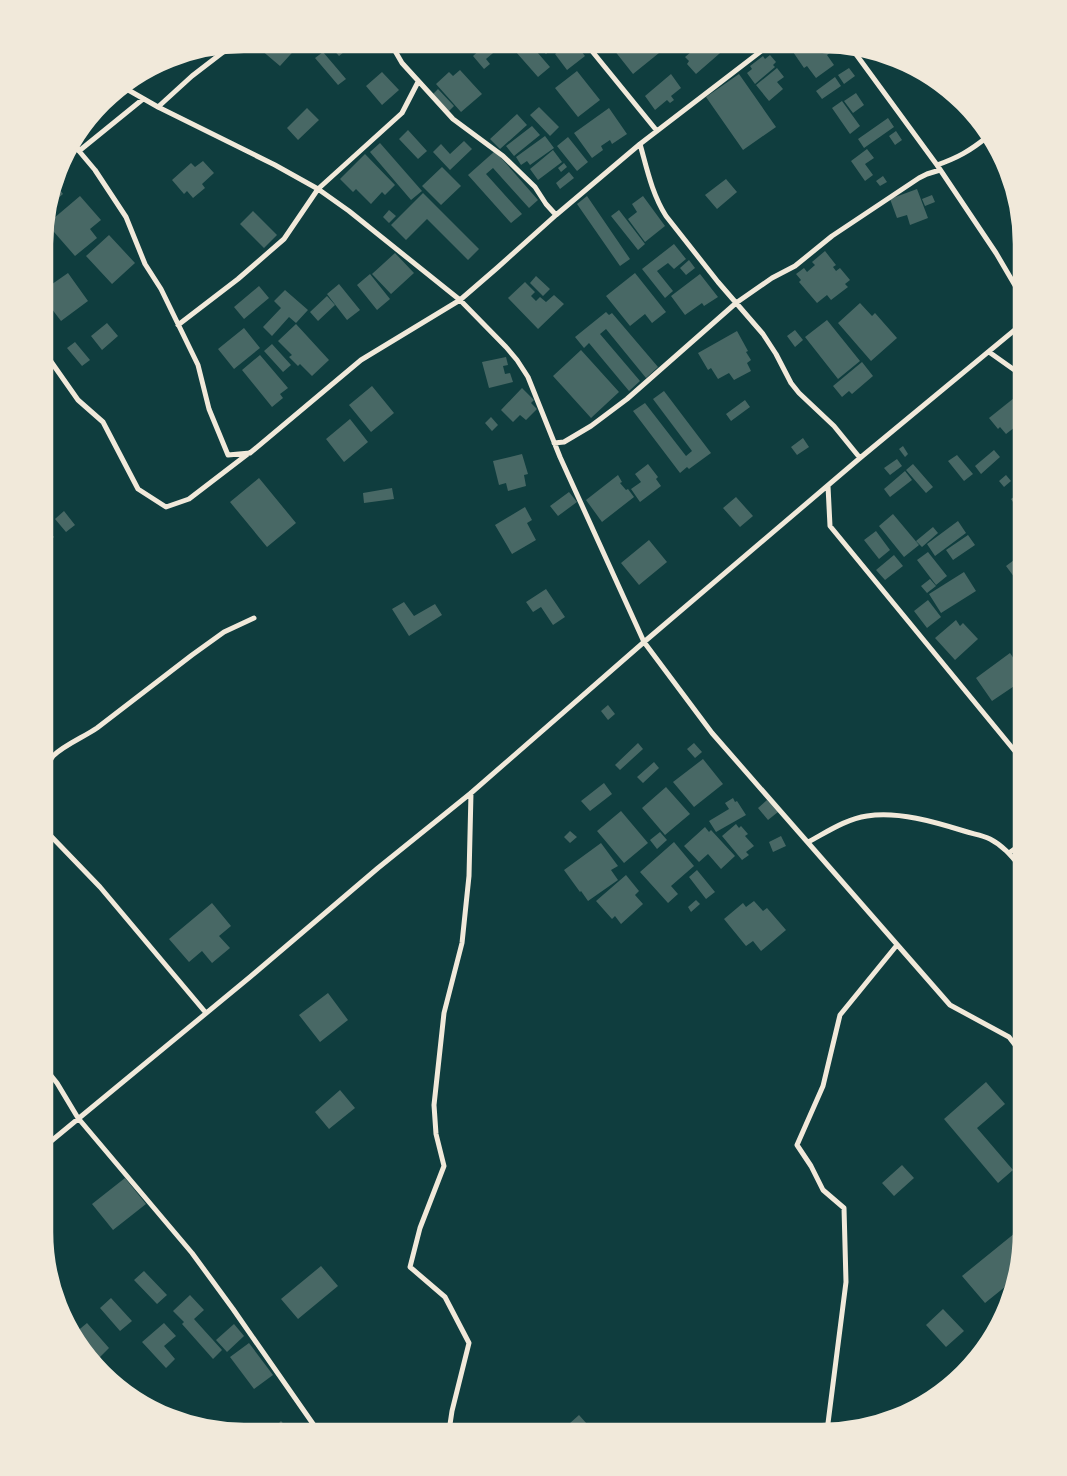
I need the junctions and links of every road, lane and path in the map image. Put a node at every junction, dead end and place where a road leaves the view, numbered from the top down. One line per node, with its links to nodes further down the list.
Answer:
1 (396, 52): 6 (street)
2 (593, 52): 10 (street)
3 (760, 52): 10 (street)
4 (221, 54): 9 (street)
5 (857, 56): 14 (street)
6 (418, 82): 15 (street); 16 (street)
7 (129, 91): 8 (street)
8 (143, 99): 9 (street); 13 (street)
9 (158, 107): 15 (street)
10 (657, 131): 12 (street)
11 (983, 140): 14 (street)
12 (640, 144): 16 (street); 19 (street)
13 (79, 151): 20 (street)
14 (938, 168): 17 (street); 19 (street)
15 (318, 189): 18 (street); 20 (street)
16 (556, 215): 18 (street)
17 (1015, 285)
18 (460, 300): 25 (street); 26 (street)
19 (736, 303): 25 (street); 27 (street)
20 (178, 325): 26 (street)
21 (1015, 330): 22 (street)
22 (989, 352): 24 (street); 27 (street)
23 (52, 363): 26 (street)
24 (1015, 370)
25 (554, 443): 30 (street)
26 (250, 453)
27 (860, 458): 28 (street)
28 (828, 486): 30 (street); 31 (street)
29 (254, 618): 32 (street)
30 (644, 642): 33 (street); 35 (street)
31 (1015, 751)
32 (52, 758)
33 (471, 793): 40 (street); 46 (street)
34 (52, 837): 40 (street)
35 (808, 842): 37 (street); 39 (street)
36 (1015, 849): 37 (street)
37 (1009, 853): 38 (street)
38 (1015, 860)
39 (897, 944): 41 (street); 47 (street)
40 (206, 1013): 43 (street)
41 (1015, 1044)
42 (52, 1077): 43 (street)
43 (78, 1118): 44 (street); 45 (street)
44 (52, 1140)
45 (313, 1424)
46 (450, 1424)
47 (828, 1424)

